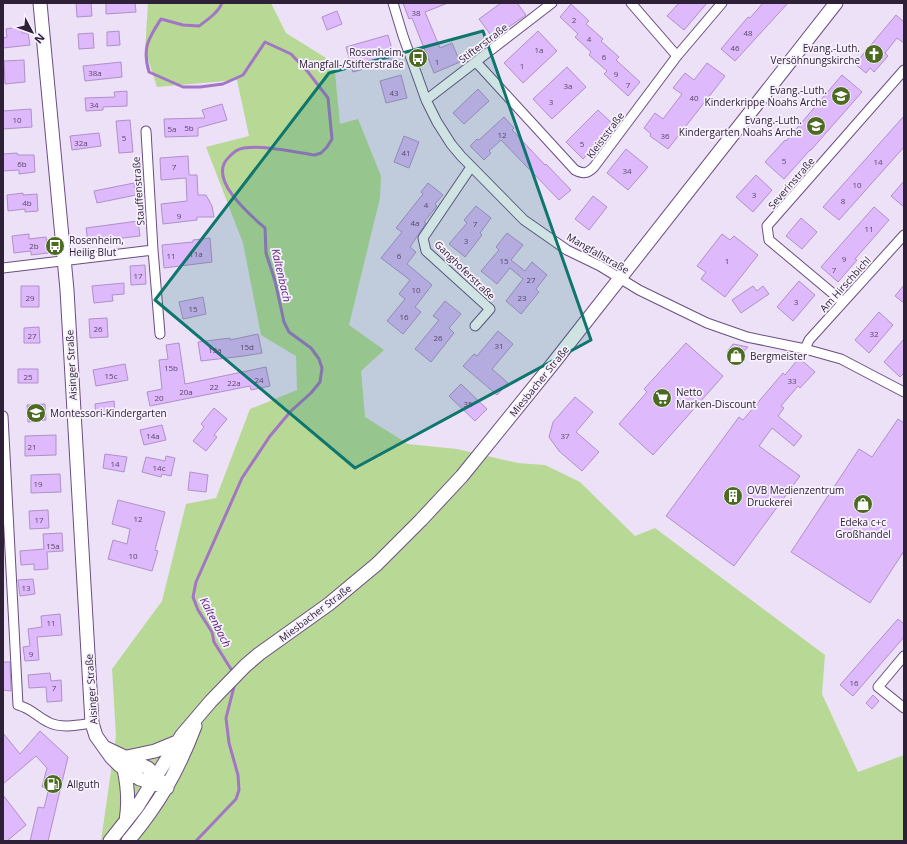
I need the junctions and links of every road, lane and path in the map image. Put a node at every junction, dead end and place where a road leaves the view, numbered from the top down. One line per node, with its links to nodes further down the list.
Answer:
1 (40, 3): 15 (main road, Aisinger Straße)
2 (393, 3): 10 (street, Mangfallstraße)
3 (552, 3): 8 (street, Stifterstraße)
4 (632, 3): 7 (street)
5 (722, 3): 7 (street, Kleiststraße)
6 (836, 3): 17 (main road, Miesbacher Straße)
7 (677, 56): 8 (street, Kleiststraße)
8 (476, 62): 10 (street, Stifterstraße)
9 (904, 70): 18 (street, Severinstraße)
10 (426, 100): 12 (street, Mangfallstraße)
11 (146, 131): 14 (street, Stauffenstraße)
12 (471, 167): 17 (street, Mangfallstraße); 19 (street, Ganghoferstraße)
13 (904, 235): 18 (street, Am Hirschbichl)
14 (153, 250): 15 (street); 20 (street, Stauffenstraße)
15 (63, 260): 16 (street); 27 (main road, Aisinger Straße)
16 (3, 268)
17 (619, 278): 21 (street, Mangfallstraße); 26 (main road, Miesbacher Straße)
18 (843, 302): 21 (street, Am Hirschbichl)
19 (475, 326)
20 (160, 334)
21 (806, 349): 22 (street, Mangfallstraße)
22 (904, 392)
23 (3, 416): 27 (street)
24 (904, 656): 25 (street)
25 (904, 708)
26 (198, 717): 28 (main road, Miesbacher Straße); 31 (main road, Miesbacher Straße)
27 (92, 723): 29 (main road, Aisinger Straße)
28 (177, 742): 29 (main road); 30 (main road, Miesbacher Straße)
29 (125, 763): 30 (main road, Aisinger Straße); 32 (main road)
30 (154, 780): 31 (main road, Aisinger Straße); 32 (main road, Miesbacher Straße)
31 (167, 788): 34 (main road, Miesbacher Straße)
32 (126, 822): 33 (main road, Miesbacher Straße)
33 (110, 841)
34 (128, 841)

